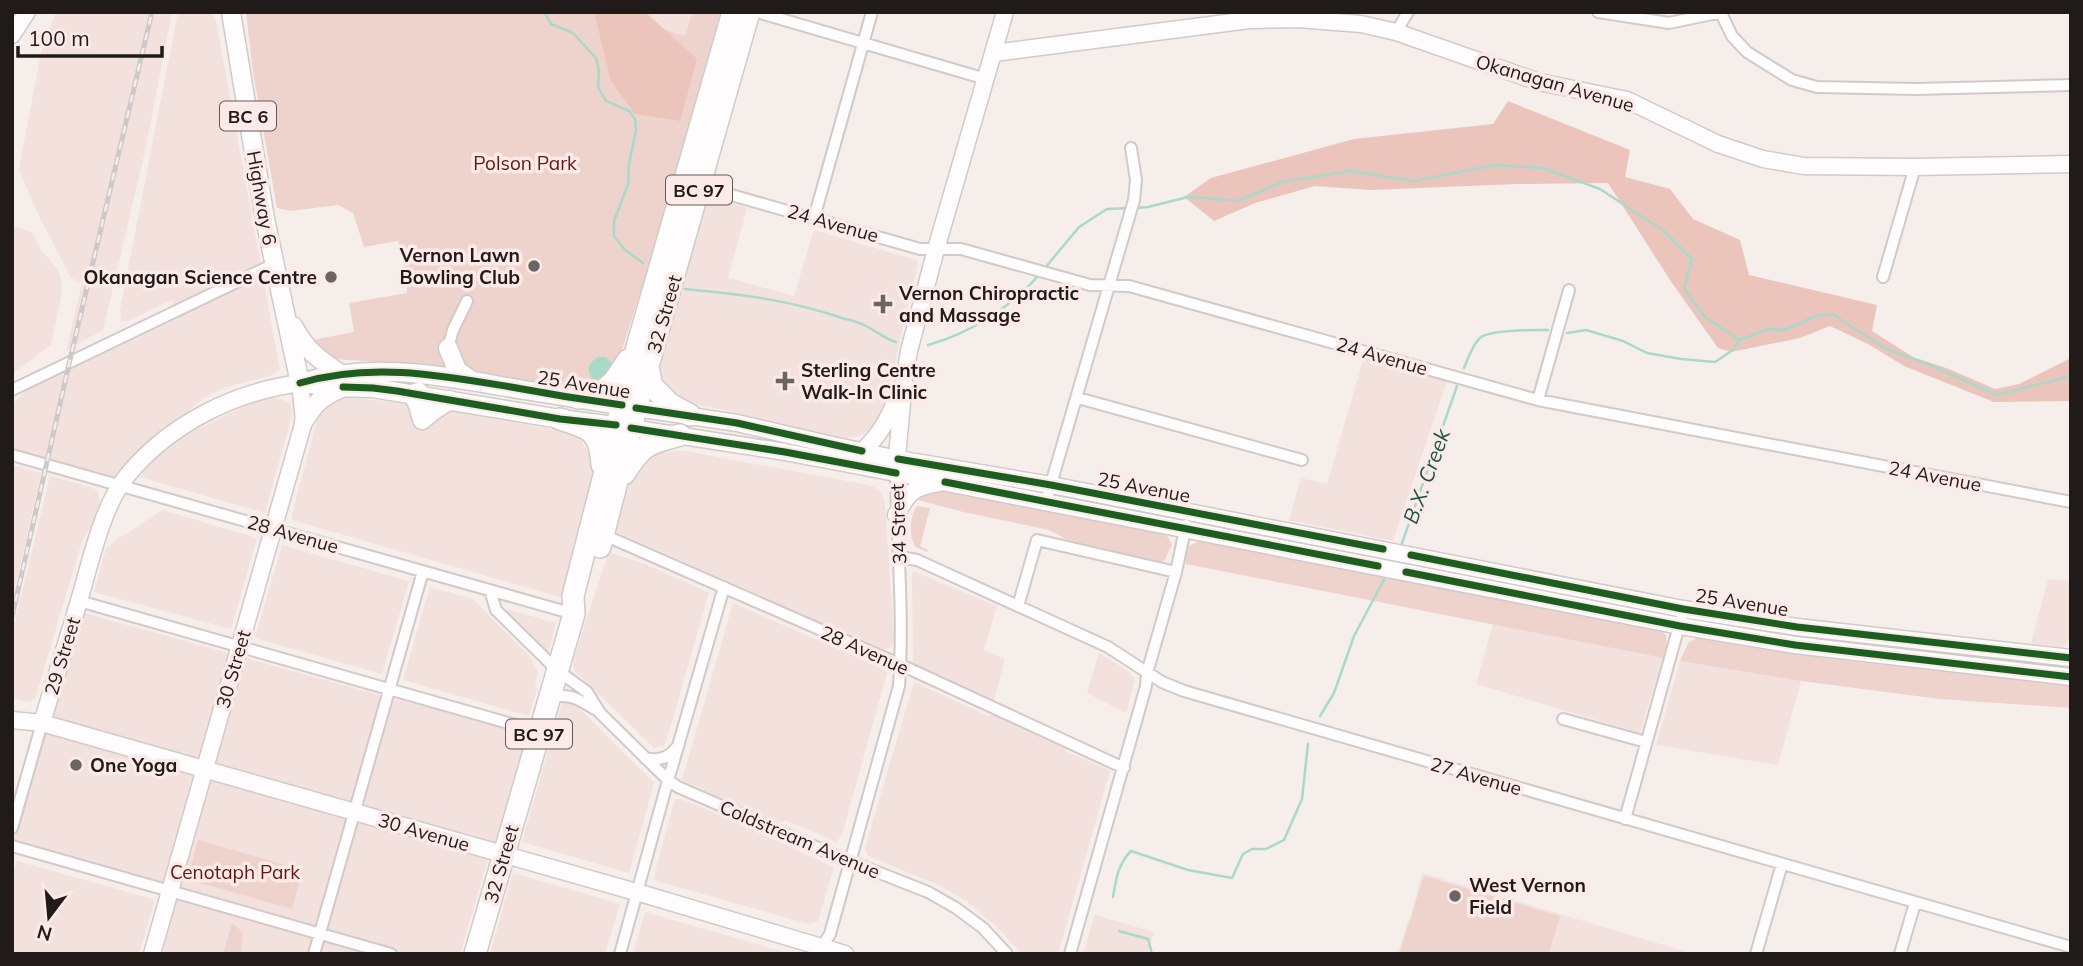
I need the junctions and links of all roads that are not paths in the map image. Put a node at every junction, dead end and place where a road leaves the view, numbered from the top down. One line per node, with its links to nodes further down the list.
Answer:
1 (27, 12): 12 (street)
2 (230, 12): 23 (main road, Highway 6 / BC 6)
3 (733, 12): 29 (highway, 32 Street / BC 97)
4 (749, 12): 20 (highway, 32 Street / BC 97)
5 (758, 12): 13 (street)
6 (872, 12): 13 (street)
7 (1005, 12): 14 (street, 34 Street)
8 (1408, 12): 11 (street)
9 (1598, 12): 10 (street)
10 (1722, 13): 16 (street)
11 (1395, 32): 14 (street, Okanagan Avenue); 19 (street, Okanagan Avenue)
12 (12, 35)
13 (863, 43): 15 (street); 21 (street)
14 (994, 53): 15 (street, 34 Street)
15 (986, 79): 22 (street, 34 Street)
16 (2071, 85)
17 (1131, 148): 25 (street)
18 (2071, 163): 19 (street, Okanagan Avenue)
19 (1915, 166): 24 (street)
20 (700, 186): 21 (street, 24 Avenue); 31 (highway, 32 Street / BC 97)
21 (814, 218): 22 (street, 24 Avenue)
22 (936, 249): 25 (street, 24 Avenue); 35 (street, 34 Street)
23 (274, 264): 28 (main road, Highway 6 / BC 6); 38 (street)
24 (1884, 277)
25 (1110, 284): 41 (street); 42 (street, 24 Avenue)
26 (1569, 290): 42 (street)
27 (467, 301): 30 (street)
28 (286, 313): 33 (main road); 36 (main road, Highway 6 / BC 6)
29 (637, 347): 40 (highway); 44 (highway, 32 Street / BC 97)
30 (448, 348): 32 (main road); 34 (main road)
31 (648, 368): 43 (highway); 44 (highway, 32 Street / BC 97)
32 (422, 373): 33 (main road, 25 Avenue); 34 (main road, 25 Avenue)
33 (341, 380): 36 (main road, 25 Avenue); 39 (main road, 25 Avenue); 46 (main road)
34 (471, 380): 37 (main road, 25 Avenue)
35 (904, 380): 48 (street); 51 (street, 34 Street)
36 (300, 383): 46 (street, 30 Street); 55 (street, 25 Avenue)
37 (523, 389): 39 (main road); 40 (main road, 25 Avenue)
38 (12, 390)
39 (412, 394): 45 (main road, 25 Avenue)
40 (578, 398): 44 (main road, 25 Avenue)
41 (1078, 398): 50 (street); 54 (street)
42 (1538, 400): 57 (street, 24 Avenue)
43 (690, 415): 44 (street, 25 Avenue); 48 (street, 25 Avenue)
44 (626, 417): 45 (main road, 25 Avenue); 47 (street, 25 Avenue); 52 (highway, 32 Street / BC 97)
45 (560, 419): 52 (highway)
46 (304, 421): 60 (street, 30 Street)
47 (680, 435): 51 (street, 25 Avenue); 52 (highway)
48 (862, 452): 51 (street, 25 Avenue)
49 (12, 455): 55 (street, 28 Avenue)
50 (1302, 460)
51 (897, 466): 53 (street, 25 Avenue); 54 (street, 25 Avenue); 59 (street, 34 Street)
52 (610, 482): 62 (highway, 32 Street / BC 97); 71 (highway, 32 Street / BC 97)
53 (945, 482): 56 (street, 25 Avenue); 59 (street)
54 (1051, 485): 56 (street); 58 (street, 25 Avenue)
55 (120, 486): 60 (street, 28 Avenue); 68 (street, 29 Street)
56 (1046, 501): 61 (street, 25 Avenue)
57 (2071, 502)
58 (1190, 512): 61 (street); 70 (street, 25 Avenue)
59 (896, 515): 63 (street, 34 Street)
60 (274, 528): 64 (street, 28 Avenue); 73 (street, 30 Street)
61 (1185, 529): 65 (street); 72 (street, 25 Avenue)
62 (604, 535): 66 (street, 28 Avenue); 71 (highway, 32 Street / BC 97)
63 (900, 556): 69 (street, 27 Avenue); 75 (street, 34 Street)
64 (423, 571): 67 (street, 28 Avenue); 79 (street)
65 (1176, 572): 69 (street); 77 (street)
66 (724, 587): 75 (street, 28 Avenue); 88 (street)
67 (490, 590): 71 (street, 28 Avenue); 76 (street, Coldstream Avenue)
68 (79, 601): 73 (street); 80 (street, 29 Street)
69 (1017, 606): 77 (street, 27 Avenue)
70 (1683, 609): 72 (street); 74 (street, 25 Avenue)
71 (574, 614): 76 (highway, 32 Street / BC 97)
72 (1679, 626): 78 (street, 25 Avenue); 87 (street)
73 (239, 646): 79 (street); 91 (street, 30 Street)
74 (2071, 658)
75 (901, 665): 90 (street, 28 Avenue); 98 (street, 34 Street)
76 (557, 670): 81 (highway, 32 Street / BC 97); 83 (street, Coldstream Avenue)
77 (1147, 673): 90 (street); 94 (street, 27 Avenue)
78 (2071, 677)
79 (390, 689): 86 (street); 93 (street)
80 (51, 693): 82 (street); 85 (street, 29 Street)
81 (550, 696): 83 (street, Coldstream Avenue); 86 (highway, 32 Street / BC 97)
82 (15, 713): 85 (street, 30 Avenue)
83 (600, 713): 89 (street, Coldstream Avenue)
84 (1563, 719): 87 (street)
85 (42, 723): 91 (street, 30 Avenue); 95 (street, 29 Street)
86 (540, 732): 97 (highway, 32 Street / BC 97)
87 (1646, 742): 94 (street)
88 (678, 746): 89 (street); 92 (street)
89 (645, 758): 92 (street, Coldstream Avenue)
90 (1124, 768): 113 (street)
91 (205, 770): 93 (street, 30 Avenue); 100 (street, 30 Street)
92 (668, 780): 98 (street, Coldstream Avenue); 101 (street)
93 (355, 812): 97 (street, 30 Avenue); 103 (street)
94 (1625, 819): 99 (street, 27 Avenue)
95 (12, 828)
96 (12, 846): 100 (street)
97 (504, 854): 101 (street, 30 Avenue); 109 (highway, 32 Street / BC 97)
98 (850, 862): 105 (street, 34 Street); 112 (street, Coldstream Avenue)
99 (1782, 864): 102 (street, 27 Avenue); 114 (street)
100 (170, 891): 103 (street); 106 (street, 30 Street)
101 (637, 892): 105 (street, 30 Avenue); 110 (street)
102 (1915, 903): 104 (street, 27 Avenue); 115 (street)
103 (320, 933): 107 (street); 108 (street)
104 (2071, 947)
105 (819, 950): 111 (street, 30 Avenue)
106 (152, 954)
107 (314, 954)
108 (391, 954)
109 (475, 954)
110 (620, 954)
111 (845, 954)
112 (1007, 954)
113 (1070, 954)
114 (1756, 954)
115 (1900, 954)

